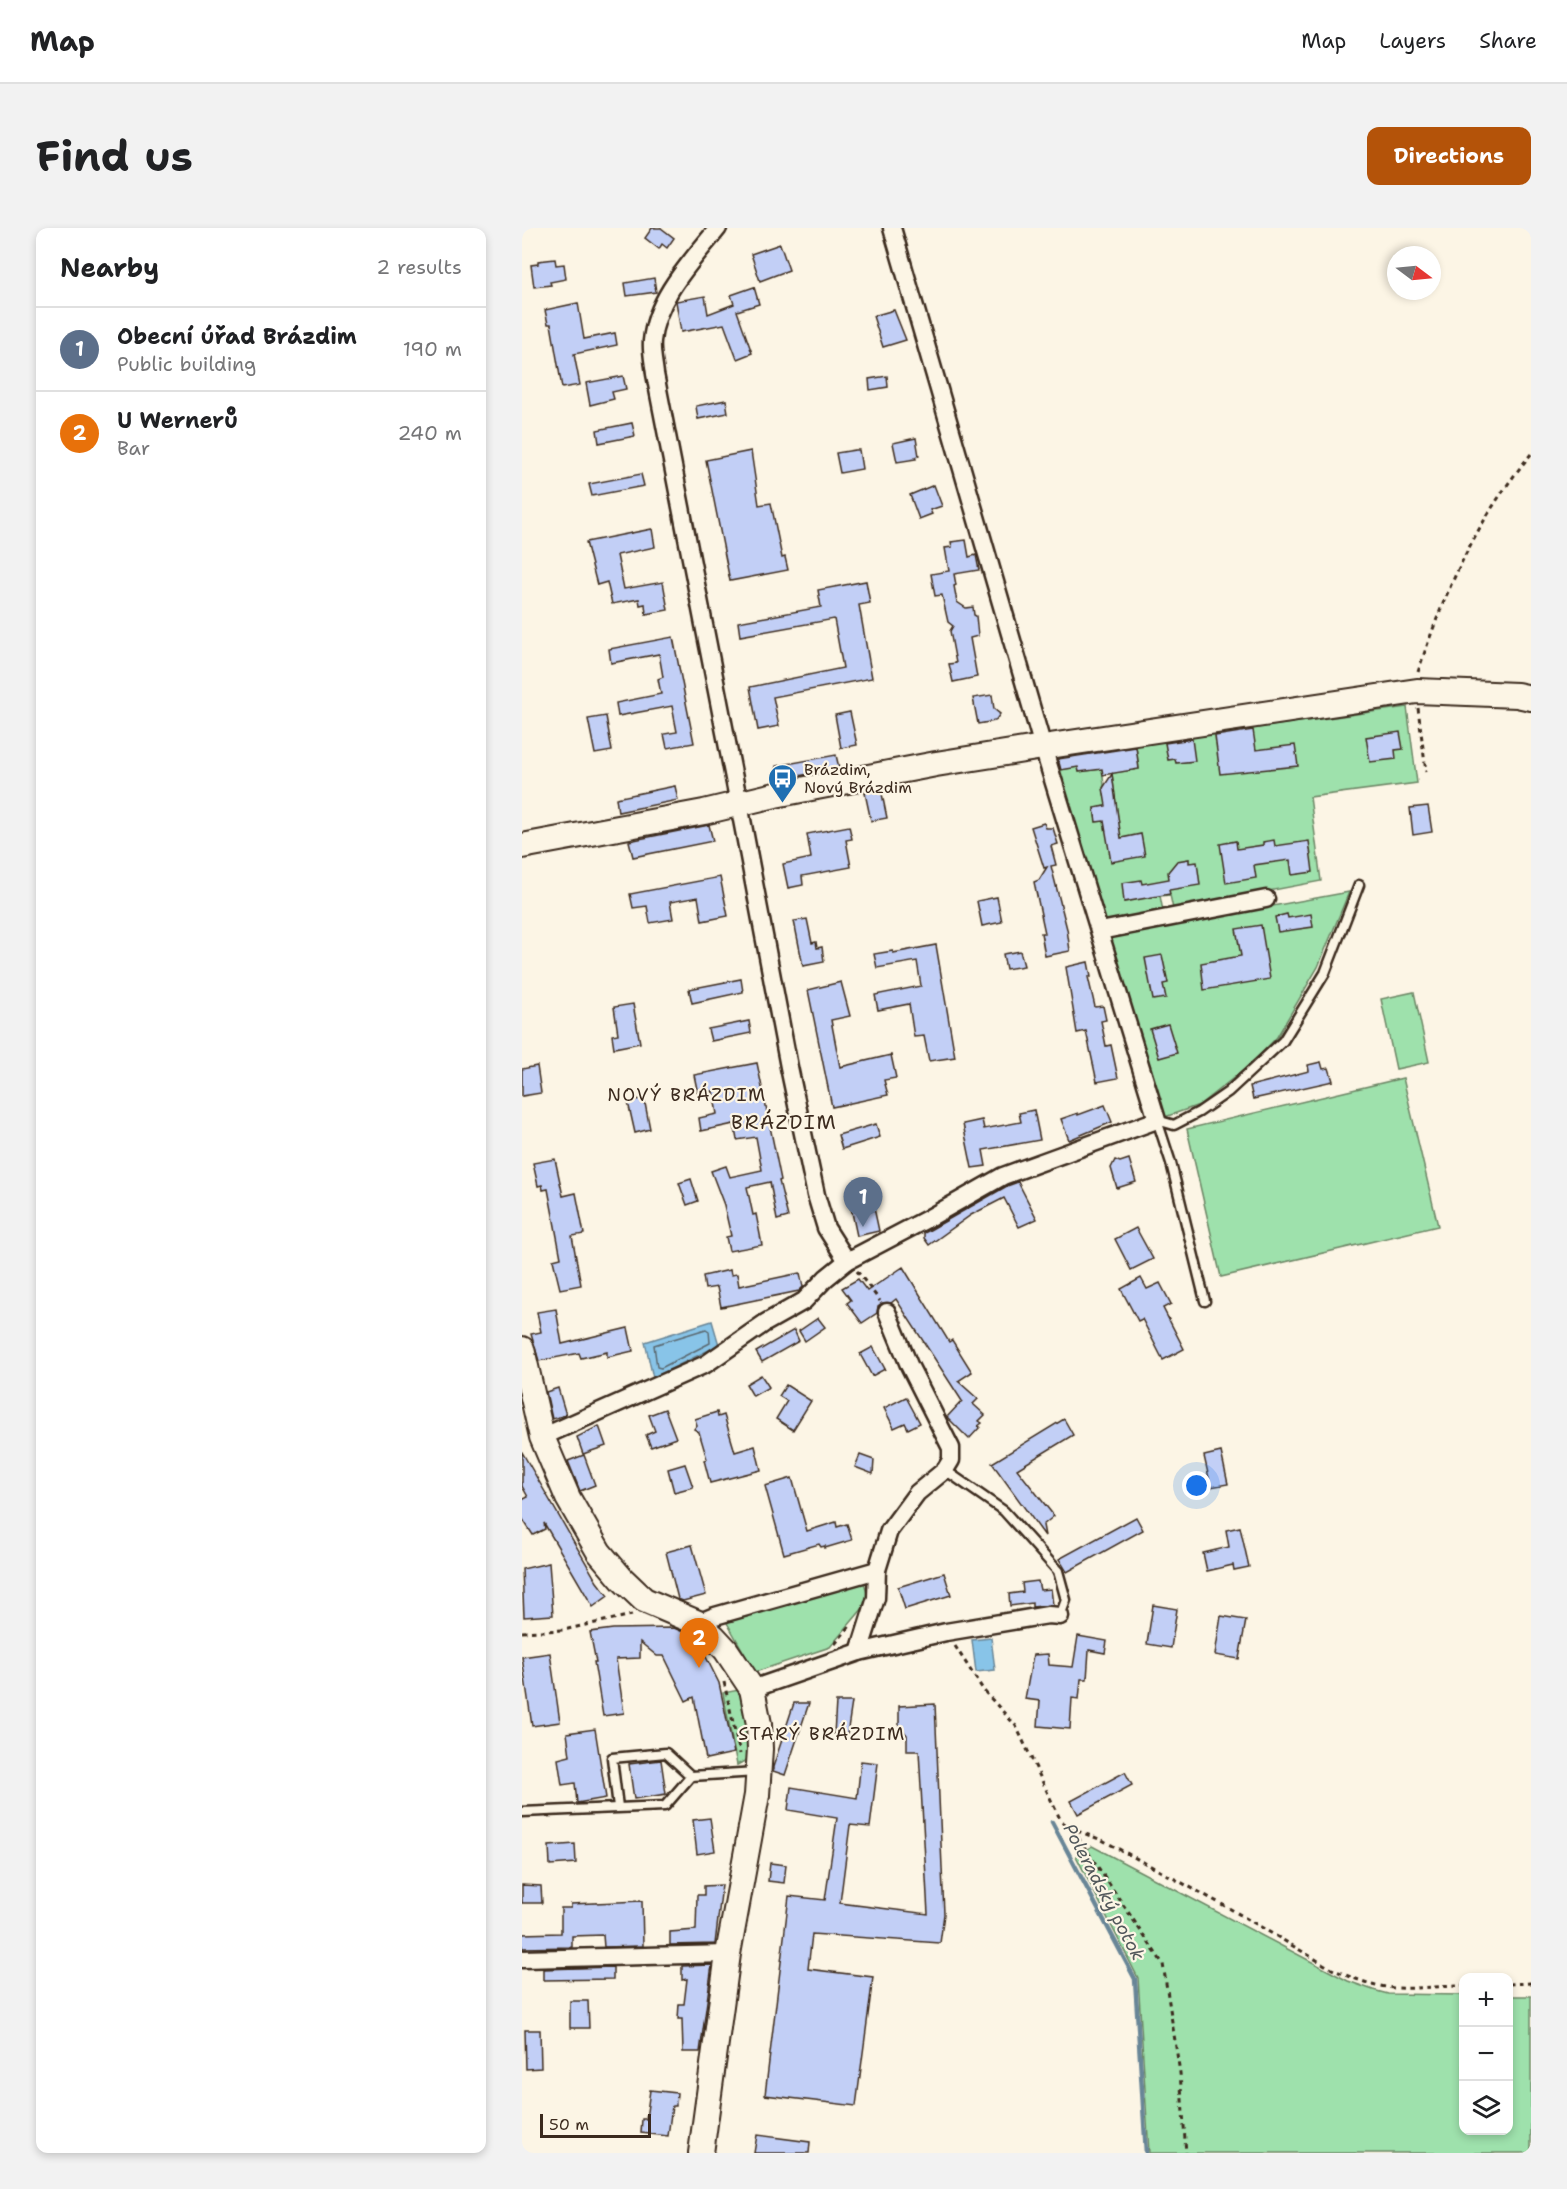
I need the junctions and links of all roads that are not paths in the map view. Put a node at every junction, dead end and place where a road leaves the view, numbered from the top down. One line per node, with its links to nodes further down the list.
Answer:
1 (718, 228): 5 (street)
2 (892, 228): 4 (street)
3 (1531, 698): 4 (street)
4 (1043, 747): 5 (street); 9 (street)
5 (739, 804): 6 (street); 11 (street)
6 (522, 846)
7 (1359, 885): 10 (lane)
8 (1266, 900): 9 (street)
9 (1100, 931): 10 (street)
10 (1157, 1120): 11 (street); 12 (lane)
11 (847, 1261): 15 (street)
12 (1205, 1301)
13 (887, 1312): 16 (street)
14 (522, 1349): 15 (street)
15 (542, 1437): 19 (street)
16 (945, 1470): 17 (street); 18 (lane)
17 (877, 1570): 19 (street); 20 (street)
18 (1060, 1617): 20 (street)
19 (698, 1623): 21 (street)
20 (859, 1652): 21 (street)
21 (752, 1689): 22 (street)
22 (752, 1773): 23 (lane); 26 (street)
23 (691, 1776): 24 (lane); 24 (lane)
24 (618, 1808): 25 (lane)
25 (522, 1812)
26 (728, 1954): 27 (street); 28 (street)
27 (522, 1959)
28 (701, 2153)

